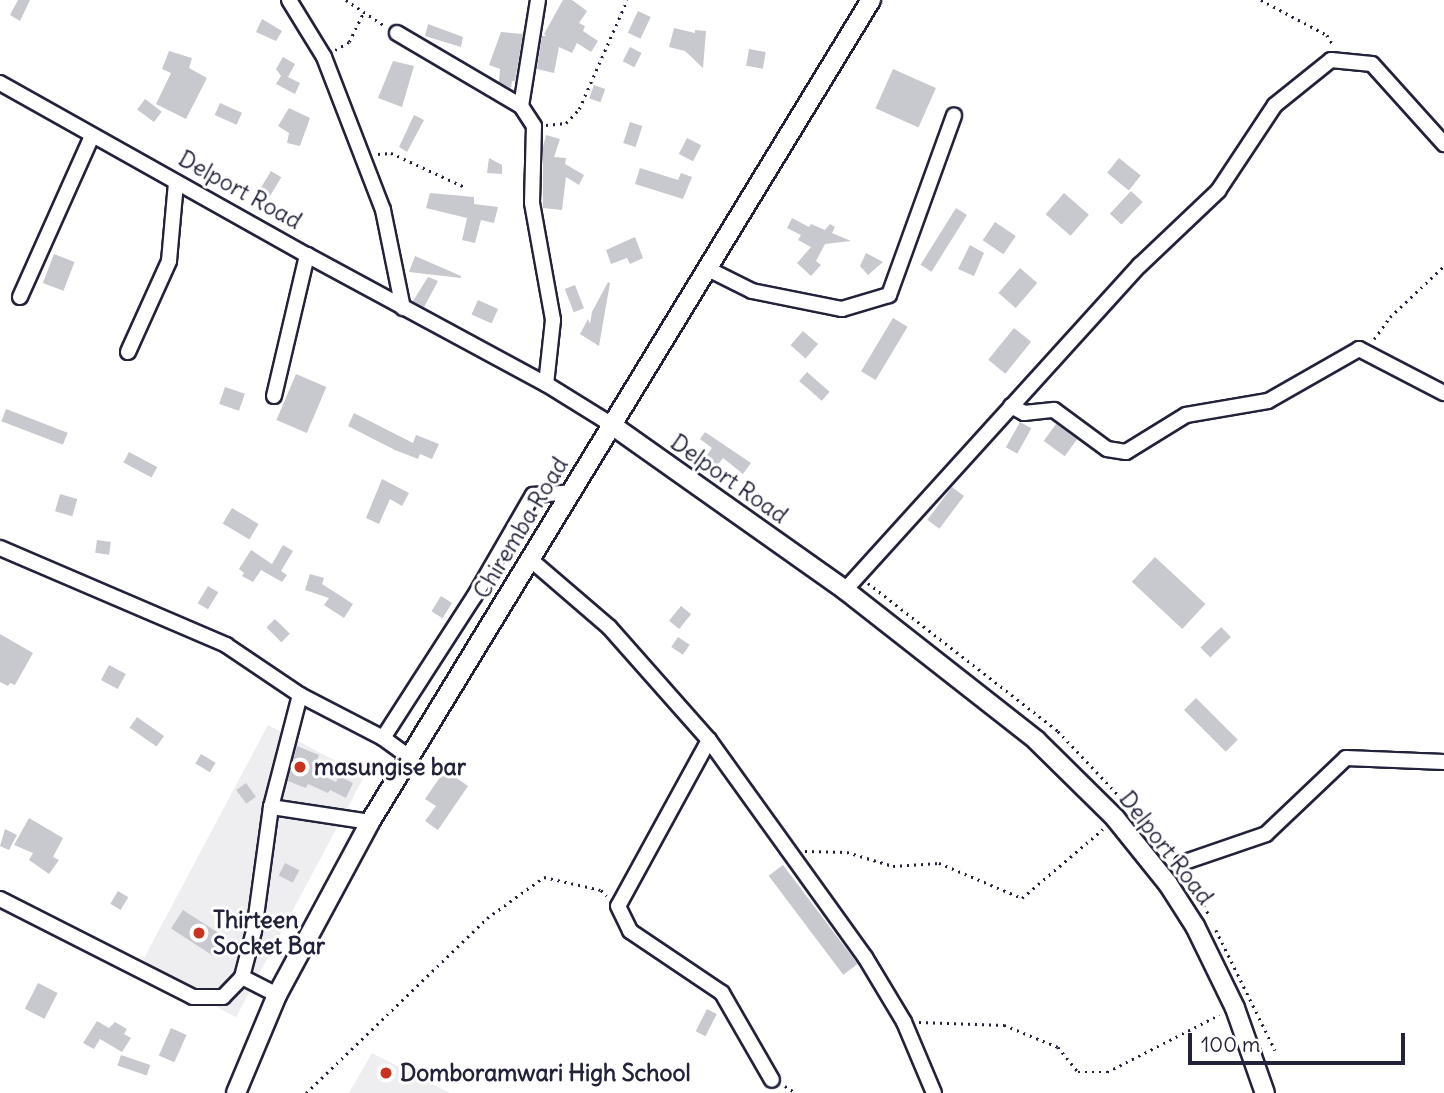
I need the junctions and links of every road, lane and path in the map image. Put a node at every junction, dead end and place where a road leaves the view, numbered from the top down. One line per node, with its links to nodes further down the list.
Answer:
1 (289, 0): 9 (street)
2 (346, 0): 7 (path)
3 (538, 0): 12 (street)
4 (626, 0): 14 (path)
5 (1261, 0): 10 (path)
6 (864, 3): 22 (main road, Chiremba Road)
7 (363, 13): 8 (path); 9 (path)
8 (397, 33): 12 (street)
9 (324, 57): 17 (street)
10 (1343, 61): 16 (street); 30 (street)
11 (0, 83): 15 (street, Delport Road)
12 (522, 106): 14 (street)
13 (954, 115): 22 (street)
14 (534, 126): 27 (street)
15 (92, 136): 18 (street, Delport Road); 23 (street)
16 (1444, 144)
17 (362, 155): 19 (path); 24 (street)
18 (176, 182): 20 (street, Delport Road); 25 (street)
19 (465, 187)
20 (307, 255): 24 (street, Delport Road); 29 (street)
21 (1444, 266): 26 (path)
22 (706, 268): 31 (main road, Chiremba Road)
23 (20, 297)
24 (403, 308): 27 (street, Delport Road)
25 (128, 352)
26 (1364, 352): 28 (street); 30 (street)
27 (546, 384): 31 (street, Delport Road)
28 (1444, 393)
29 (274, 396)
30 (1011, 406): 35 (street)
31 (612, 425): 32 (main road, Chiremba Road); 35 (main road, Delport Road)
32 (572, 492): 34 (main road, Chiremba Road); 37 (street)
33 (0, 548): 36 (street)
34 (531, 560): 38 (street); 39 (main road, Chiremba Road)
35 (845, 590): 42 (main road, Delport Road)
36 (300, 695): 37 (street); 41 (street)
37 (383, 738): 39 (street)
38 (709, 740): 44 (street); 47 (street)
39 (409, 757): 43 (main road, Chiremba Road)
40 (1444, 762): 45 (street)
41 (271, 807): 43 (street); 48 (street)
42 (1115, 818): 44 (path); 50 (main road, Delport Road)
43 (370, 822): 49 (main road, Chiremba Road)
44 (791, 851): 51 (street)
45 (1182, 863)
46 (0, 900): 48 (street)
47 (618, 906): 52 (street); 54 (path)
48 (242, 977): 49 (street)
49 (277, 995): 53 (main road, Chiremba Road)
50 (1235, 1008): 51 (path); 56 (main road, Delport Road)
51 (904, 1022): 55 (street)
52 (772, 1080)
53 (236, 1093)
54 (306, 1093)
55 (934, 1093)
56 (1265, 1093)

